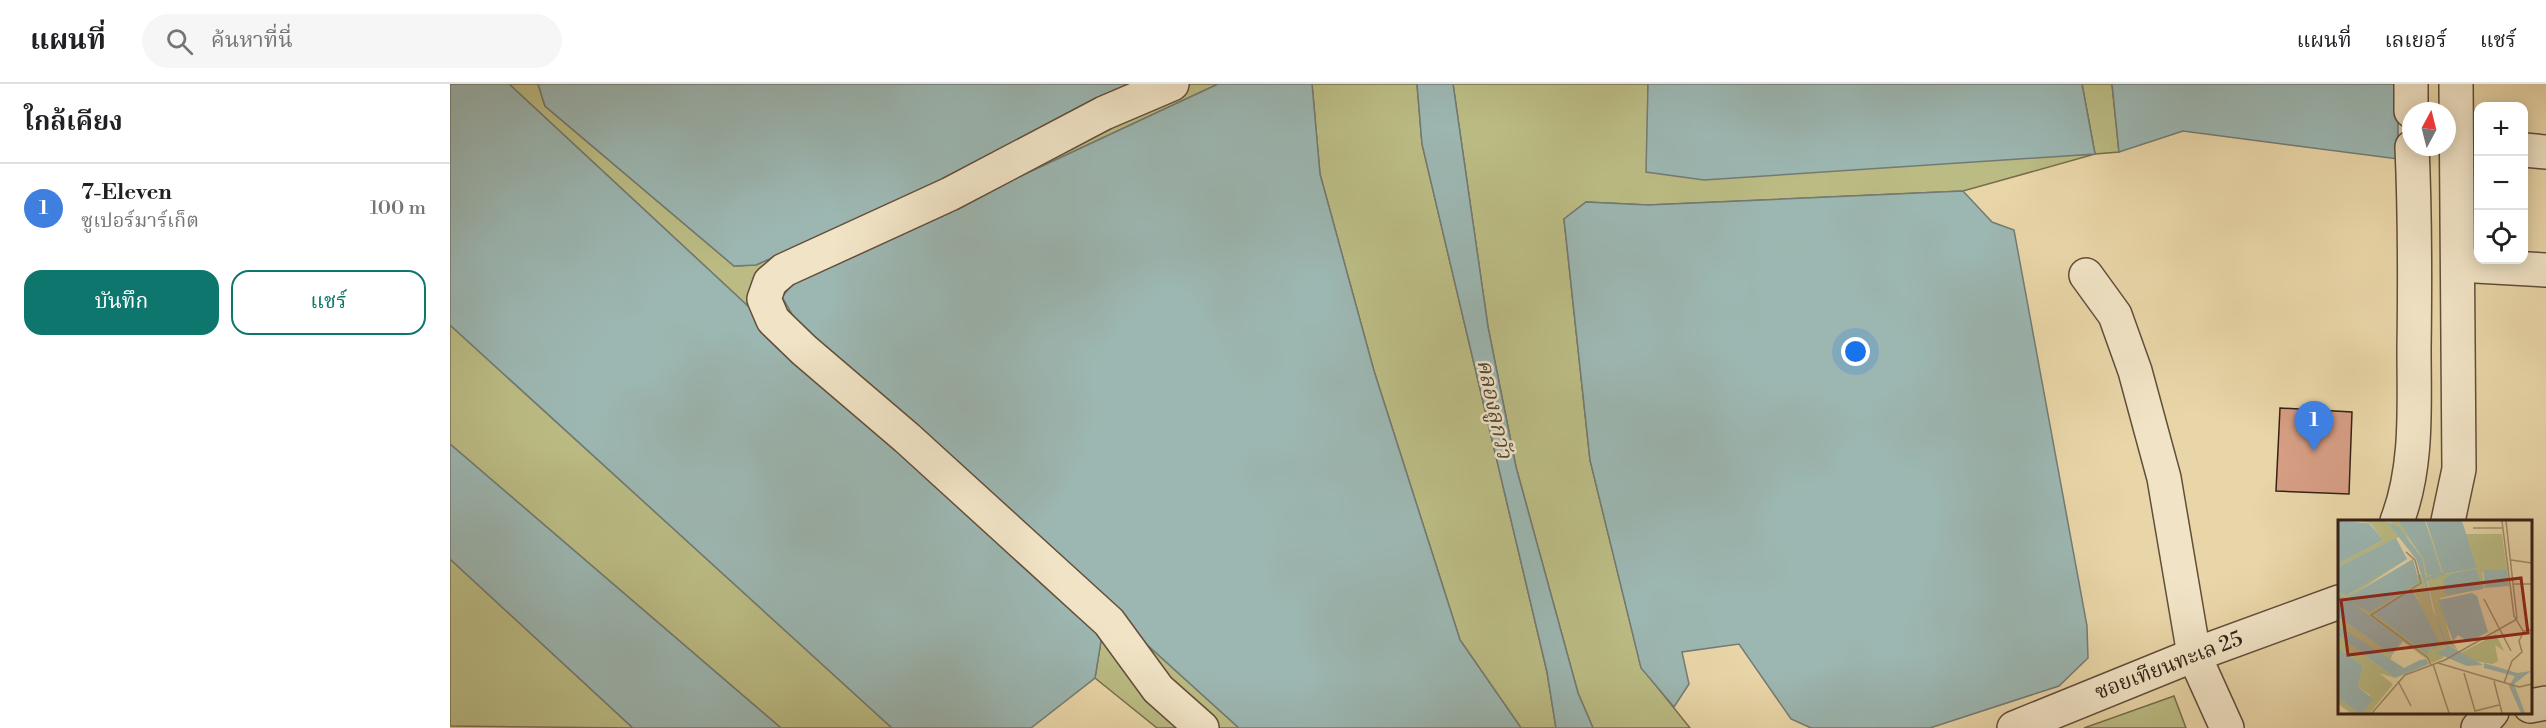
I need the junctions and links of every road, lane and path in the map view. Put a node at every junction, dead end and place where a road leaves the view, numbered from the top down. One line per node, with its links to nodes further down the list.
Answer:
1 (1172, 84): 19 (street)
2 (2411, 84): 4 (street)
3 (2456, 84): 5 (street)
4 (2411, 102)
5 (2468, 145): 9 (street)
6 (2528, 150): 7 (street)
7 (2546, 152)
8 (2412, 156): 12 (street)
9 (2458, 265): 10 (street); 13 (street)
10 (2546, 270)
11 (2086, 275): 15 (street)
12 (2406, 515)
13 (2448, 520)
14 (2334, 601): 15 (street, ซอยเทียนทะเล 25)
15 (2194, 655): 20 (street, ซอยเทียนทะเล 25); 21 (street)
16 (2546, 703): 17 (street)
17 (2531, 706)
18 (2490, 713): 22 (street)
19 (1198, 727)
20 (2014, 728)
21 (2227, 728)
22 (2478, 728)

